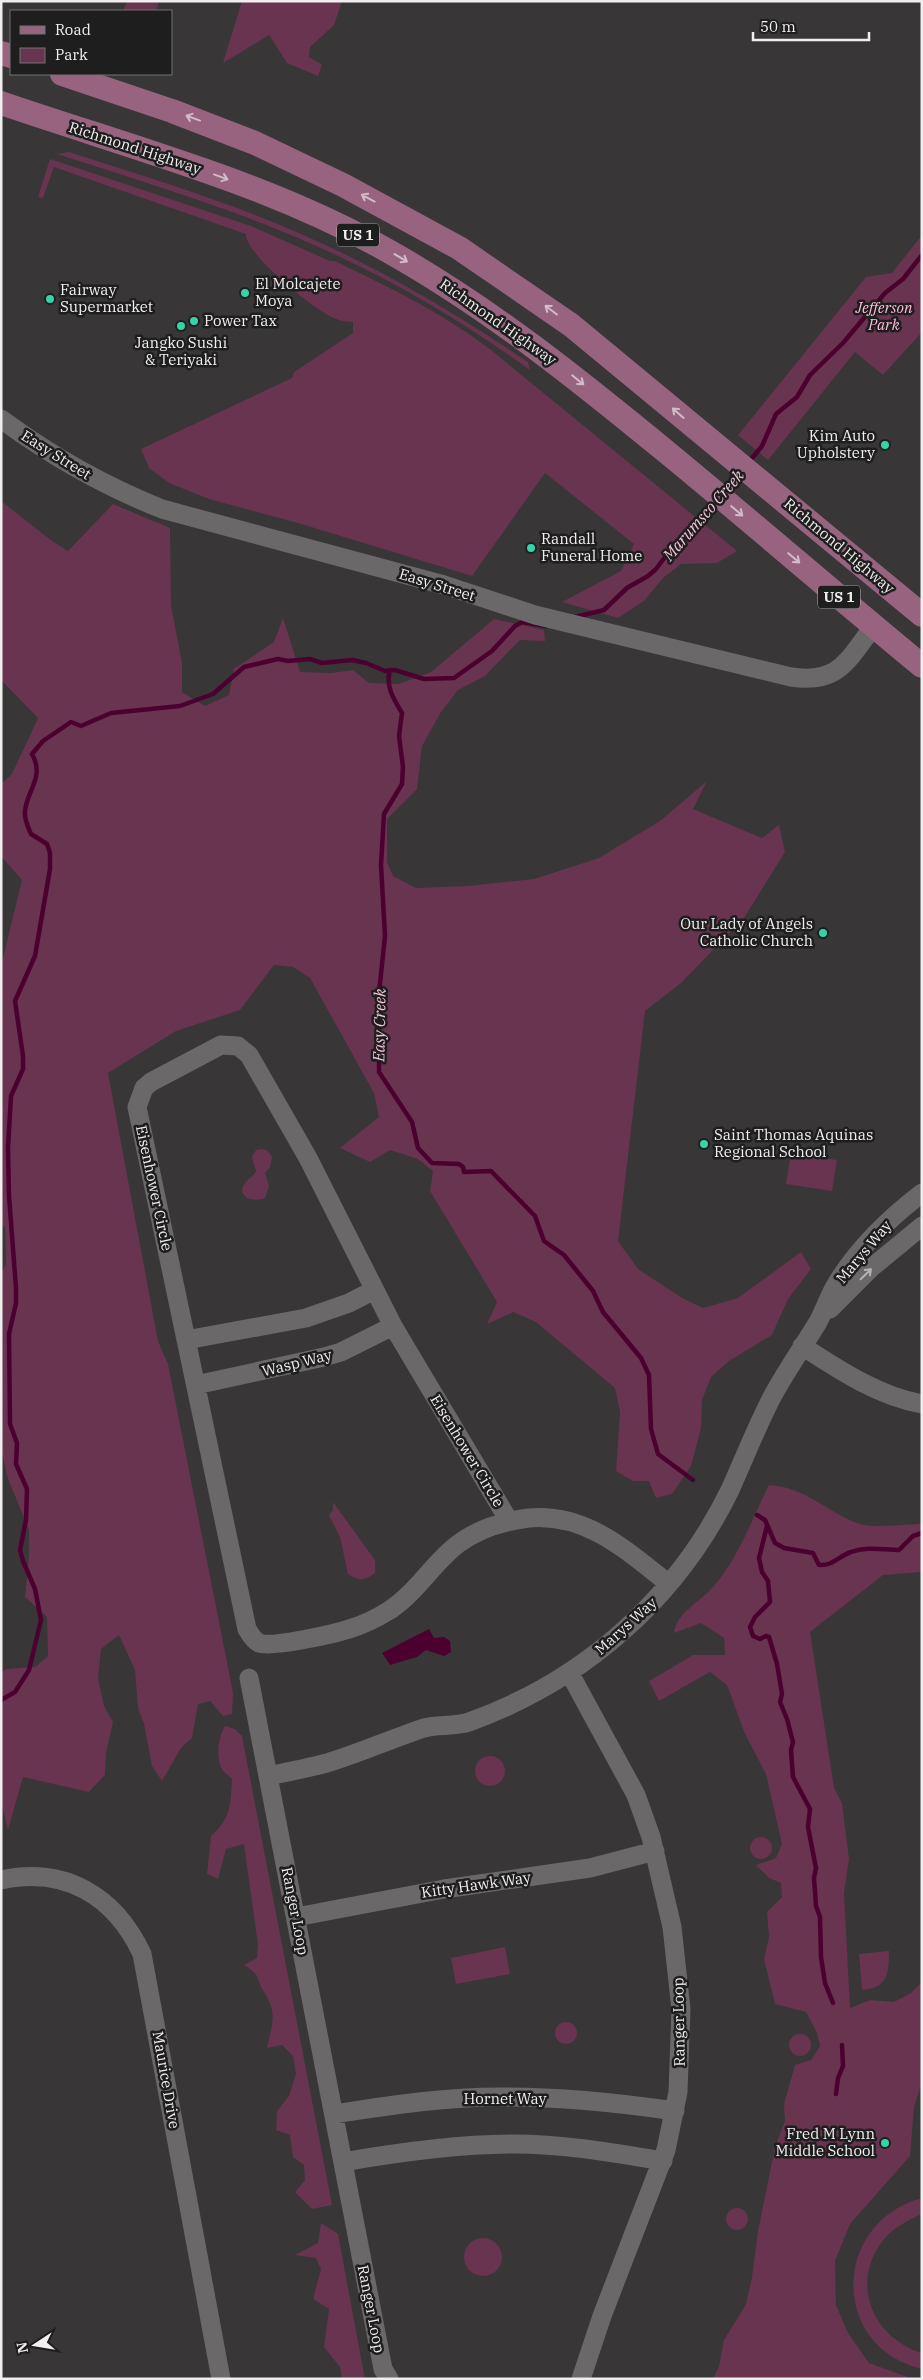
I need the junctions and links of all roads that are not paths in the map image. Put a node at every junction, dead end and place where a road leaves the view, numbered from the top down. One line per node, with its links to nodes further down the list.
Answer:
1 (65, 75): 4 (main road, Richmond Highway / US 1, one-way to 1)
2 (1, 103): 5 (main road, Richmond Highway / US 1, one-way to 5)
3 (1, 419): 5 (street, Easy Street)
4 (922, 615)
5 (874, 626): 6 (main road, Richmond Highway / US 1)
6 (922, 666)
7 (922, 1193): 10 (street, Marys Way)
8 (922, 1226): 10 (street, Marys Way, one-way to 8)
9 (374, 1290): 11 (street, Eisenhower Circle); 12 (street); 12 (street, Eisenhower Circle)
10 (819, 1320): 13 (street, Marys Way)
11 (393, 1326): 14 (street, Wasp Way); 16 (street, Eisenhower Circle)
12 (186, 1340): 14 (street, Eisenhower Circle)
13 (802, 1346): 15 (street); 17 (street, Marys Way)
14 (196, 1385): 16 (street, Eisenhower Circle)
15 (922, 1404)
16 (509, 1521): 17 (street, Eisenhower Circle)
17 (669, 1584): 18 (street, Marys Way)
18 (569, 1672): 20 (street, Marys Way); 21 (street, Ranger Loop)
19 (249, 1678): 20 (street, Ranger Loop)
20 (268, 1776): 23 (street, Ranger Loop)
21 (655, 1851): 23 (street, Kitty Hawk Way); 24 (street, Ranger Loop)
22 (1, 1880): 28 (street, Maurice Drive)
23 (296, 1917): 25 (street, Ranger Loop)
24 (675, 2111): 25 (street, Hornet Way); 26 (street, Ranger Loop)
25 (334, 2114): 27 (street, Ranger Loop)
26 (663, 2161): 27 (street); 30 (street, Ranger Loop)
27 (343, 2162): 29 (street, Ranger Loop)
28 (221, 2379)
29 (389, 2379)
30 (581, 2379)

